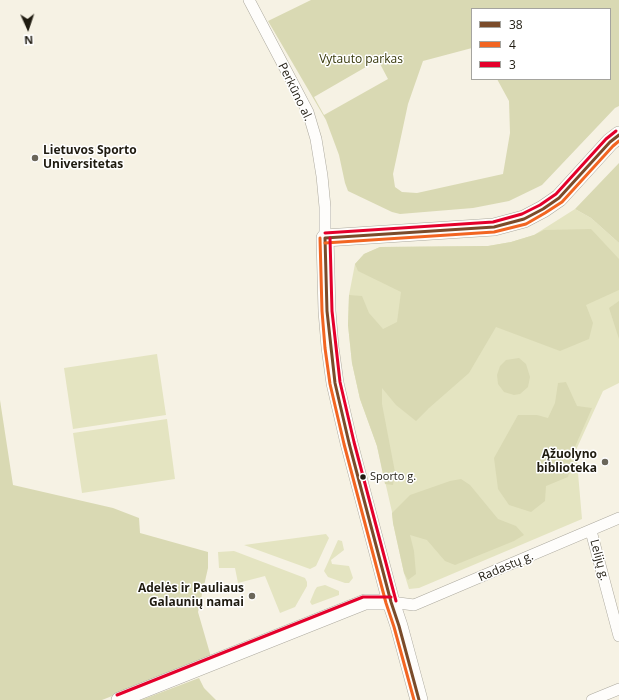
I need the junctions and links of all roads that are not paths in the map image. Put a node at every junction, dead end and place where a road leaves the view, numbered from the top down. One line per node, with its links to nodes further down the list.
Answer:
1 (248, 0): 3 (street, Perkūno al.)
2 (619, 135): 3 (main road)
3 (325, 238): 6 (main road)
4 (619, 518): 5 (street, Radastų g.)
5 (591, 531): 6 (street, Radastų g.); 7 (street, Lelijų g.)
6 (391, 602): 9 (street); 10 (main road)
7 (619, 636)
8 (619, 688): 11 (street)
9 (119, 700)
10 (419, 700)
11 (592, 700)

